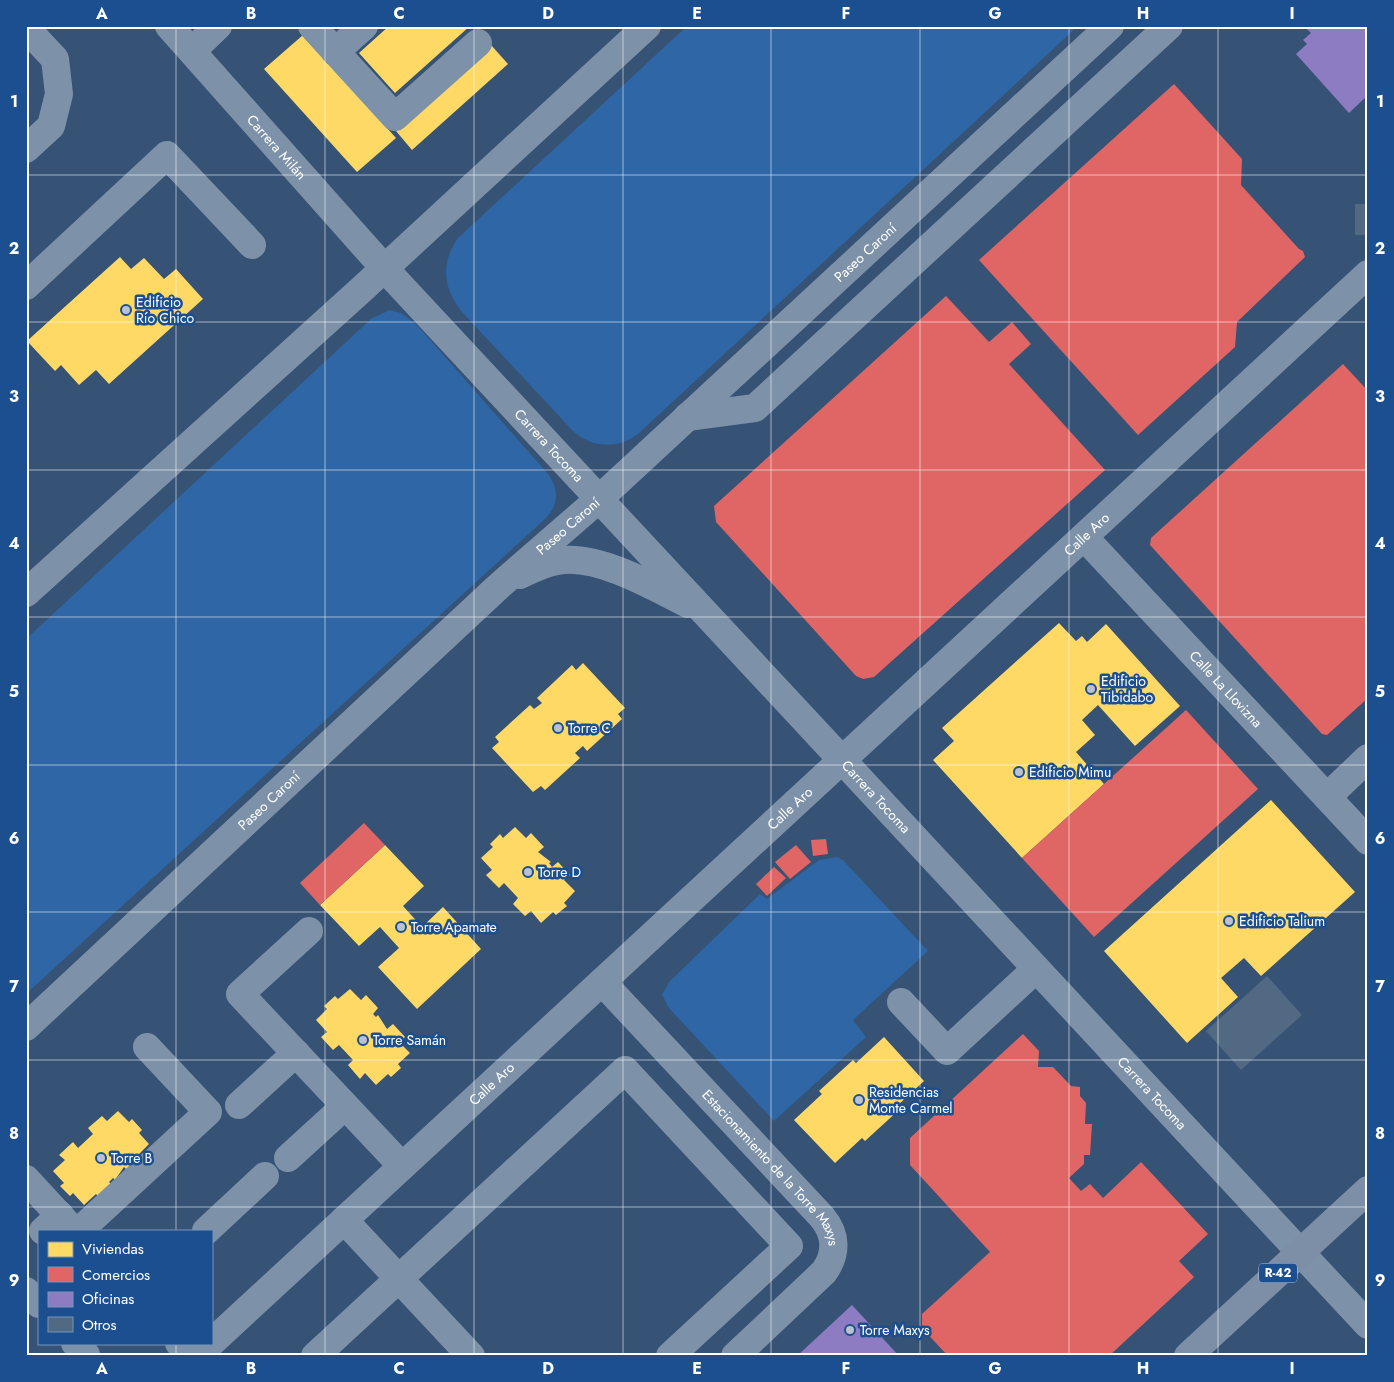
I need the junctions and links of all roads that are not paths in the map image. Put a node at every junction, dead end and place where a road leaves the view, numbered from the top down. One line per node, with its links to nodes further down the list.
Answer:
1 (168, 26): 10 (street, Carrera Milán)
2 (218, 26): 10 (street)
3 (312, 26): 11 (street)
4 (364, 26): 11 (street)
5 (647, 26): 14 (street)
6 (1110, 26): 17 (street, Paseo Caroní)
7 (1169, 26): 17 (street)
8 (26, 28): 12 (street)
9 (478, 43): 11 (street)
10 (192, 51): 14 (street, Carrera Milán)
11 (335, 52)
12 (26, 149)
13 (252, 245): 16 (street)
14 (385, 269): 18 (street, Carrera Tocoma); 21 (street)
15 (1368, 274): 19 (street, Calle Aro)
16 (26, 286)
17 (687, 417): 18 (street, Paseo Caroní)
18 (599, 499): 20 (street, Paseo Caroní); 22 (street, Carrera Tocoma)
19 (1084, 537): 24 (street, Calle Aro); 25 (street, Calle La Llovizna)
20 (499, 586): 22 (street); 31 (street, Paseo Caroní)
21 (26, 593)
22 (703, 610): 24 (street, Carrera Tocoma)
23 (1368, 758): 25 (street)
24 (842, 760): 28 (street, Carrera Tocoma); 29 (street, Calle Aro)
25 (1326, 796): 26 (street, Calle La Llovizna)
26 (1368, 841)
27 (309, 931): 33 (street)
28 (1036, 969): 30 (street); 46 (street, Carrera Tocoma)
29 (602, 982): 37 (street, Calle Aro); 62 (street, Estacionamiento de la Torre Maxys)
30 (901, 1002)
31 (26, 1027)
32 (147, 1047): 42 (street)
33 (296, 1053): 34 (street); 35 (street)
34 (239, 1105)
35 (345, 1106): 36 (street); 37 (street)
36 (288, 1158)
37 (402, 1166): 41 (street, Calle Aro)
38 (265, 1176): 43 (street)
39 (26, 1179): 42 (street)
40 (1368, 1190): 46 (main road, R-42)
41 (344, 1220): 47 (street); 51 (street, Calle Aro)
42 (64, 1227)
43 (207, 1230)
44 (38, 1236): 45 (street)
45 (26, 1246)
46 (1300, 1252): 50 (street, Carrera Tocoma); 55 (main road, R-42)
47 (399, 1278): 59 (street); 60 (street); 61 (street)
48 (26, 1291): 49 (street)
49 (38, 1303)
50 (1368, 1325)
51 (212, 1342)
52 (76, 1344): 56 (street)
53 (180, 1344): 57 (street)
54 (210, 1344): 58 (street, Calle Aro)
55 (1210, 1346): 63 (main road, R-42)
56 (86, 1355)
57 (191, 1356)
58 (197, 1356)
59 (315, 1356)
60 (471, 1356)
61 (670, 1356)
62 (735, 1356)
63 (1188, 1356)

